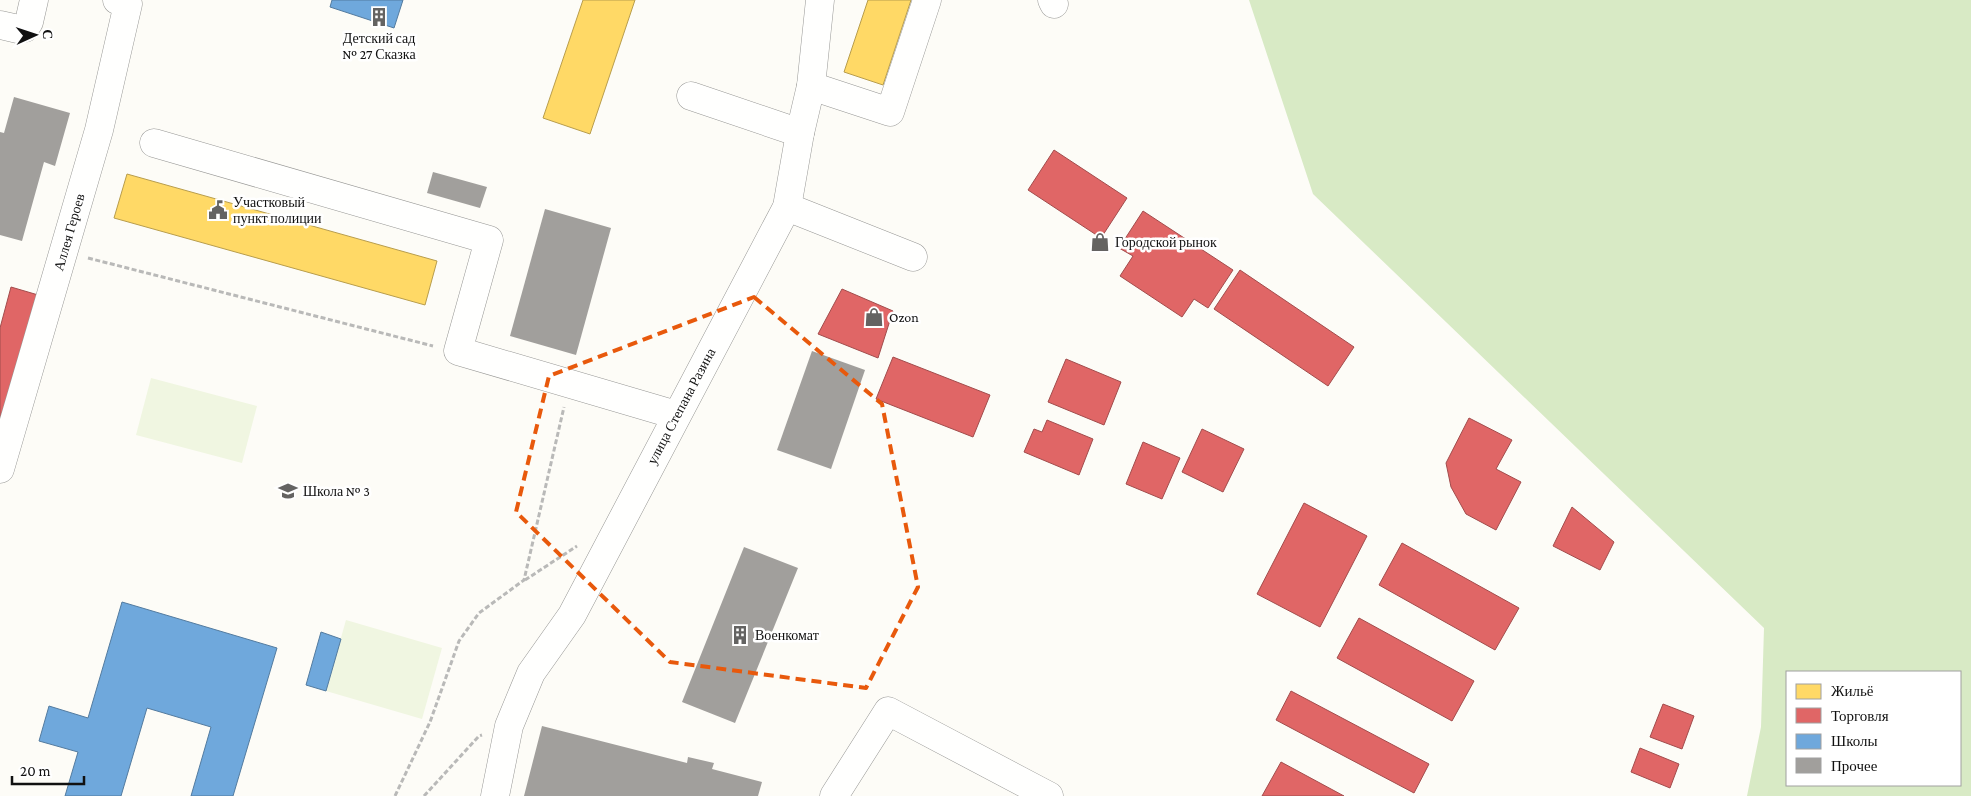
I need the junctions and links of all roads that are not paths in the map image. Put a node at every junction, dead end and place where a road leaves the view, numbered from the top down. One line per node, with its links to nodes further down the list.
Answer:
1 (34, 0): 5 (street)
2 (820, 0): 6 (street, улица Степана Разина)
3 (927, 0): 6 (street)
4 (124, 1): 13 (street, Аллея Героев)
5 (0, 25)
6 (811, 86): 8 (street, улица Степана Разина)
7 (690, 96): 8 (street)
8 (800, 133): 10 (street, улица Степана Разина)
9 (154, 143): 12 (street)
10 (787, 207): 11 (street); 12 (street, улица Степана Разина)
11 (913, 256)
12 (676, 415): 14 (street, улица Степана Разина)
13 (0, 469)
14 (495, 796)
15 (834, 796): 16 (street)
16 (1049, 796)

